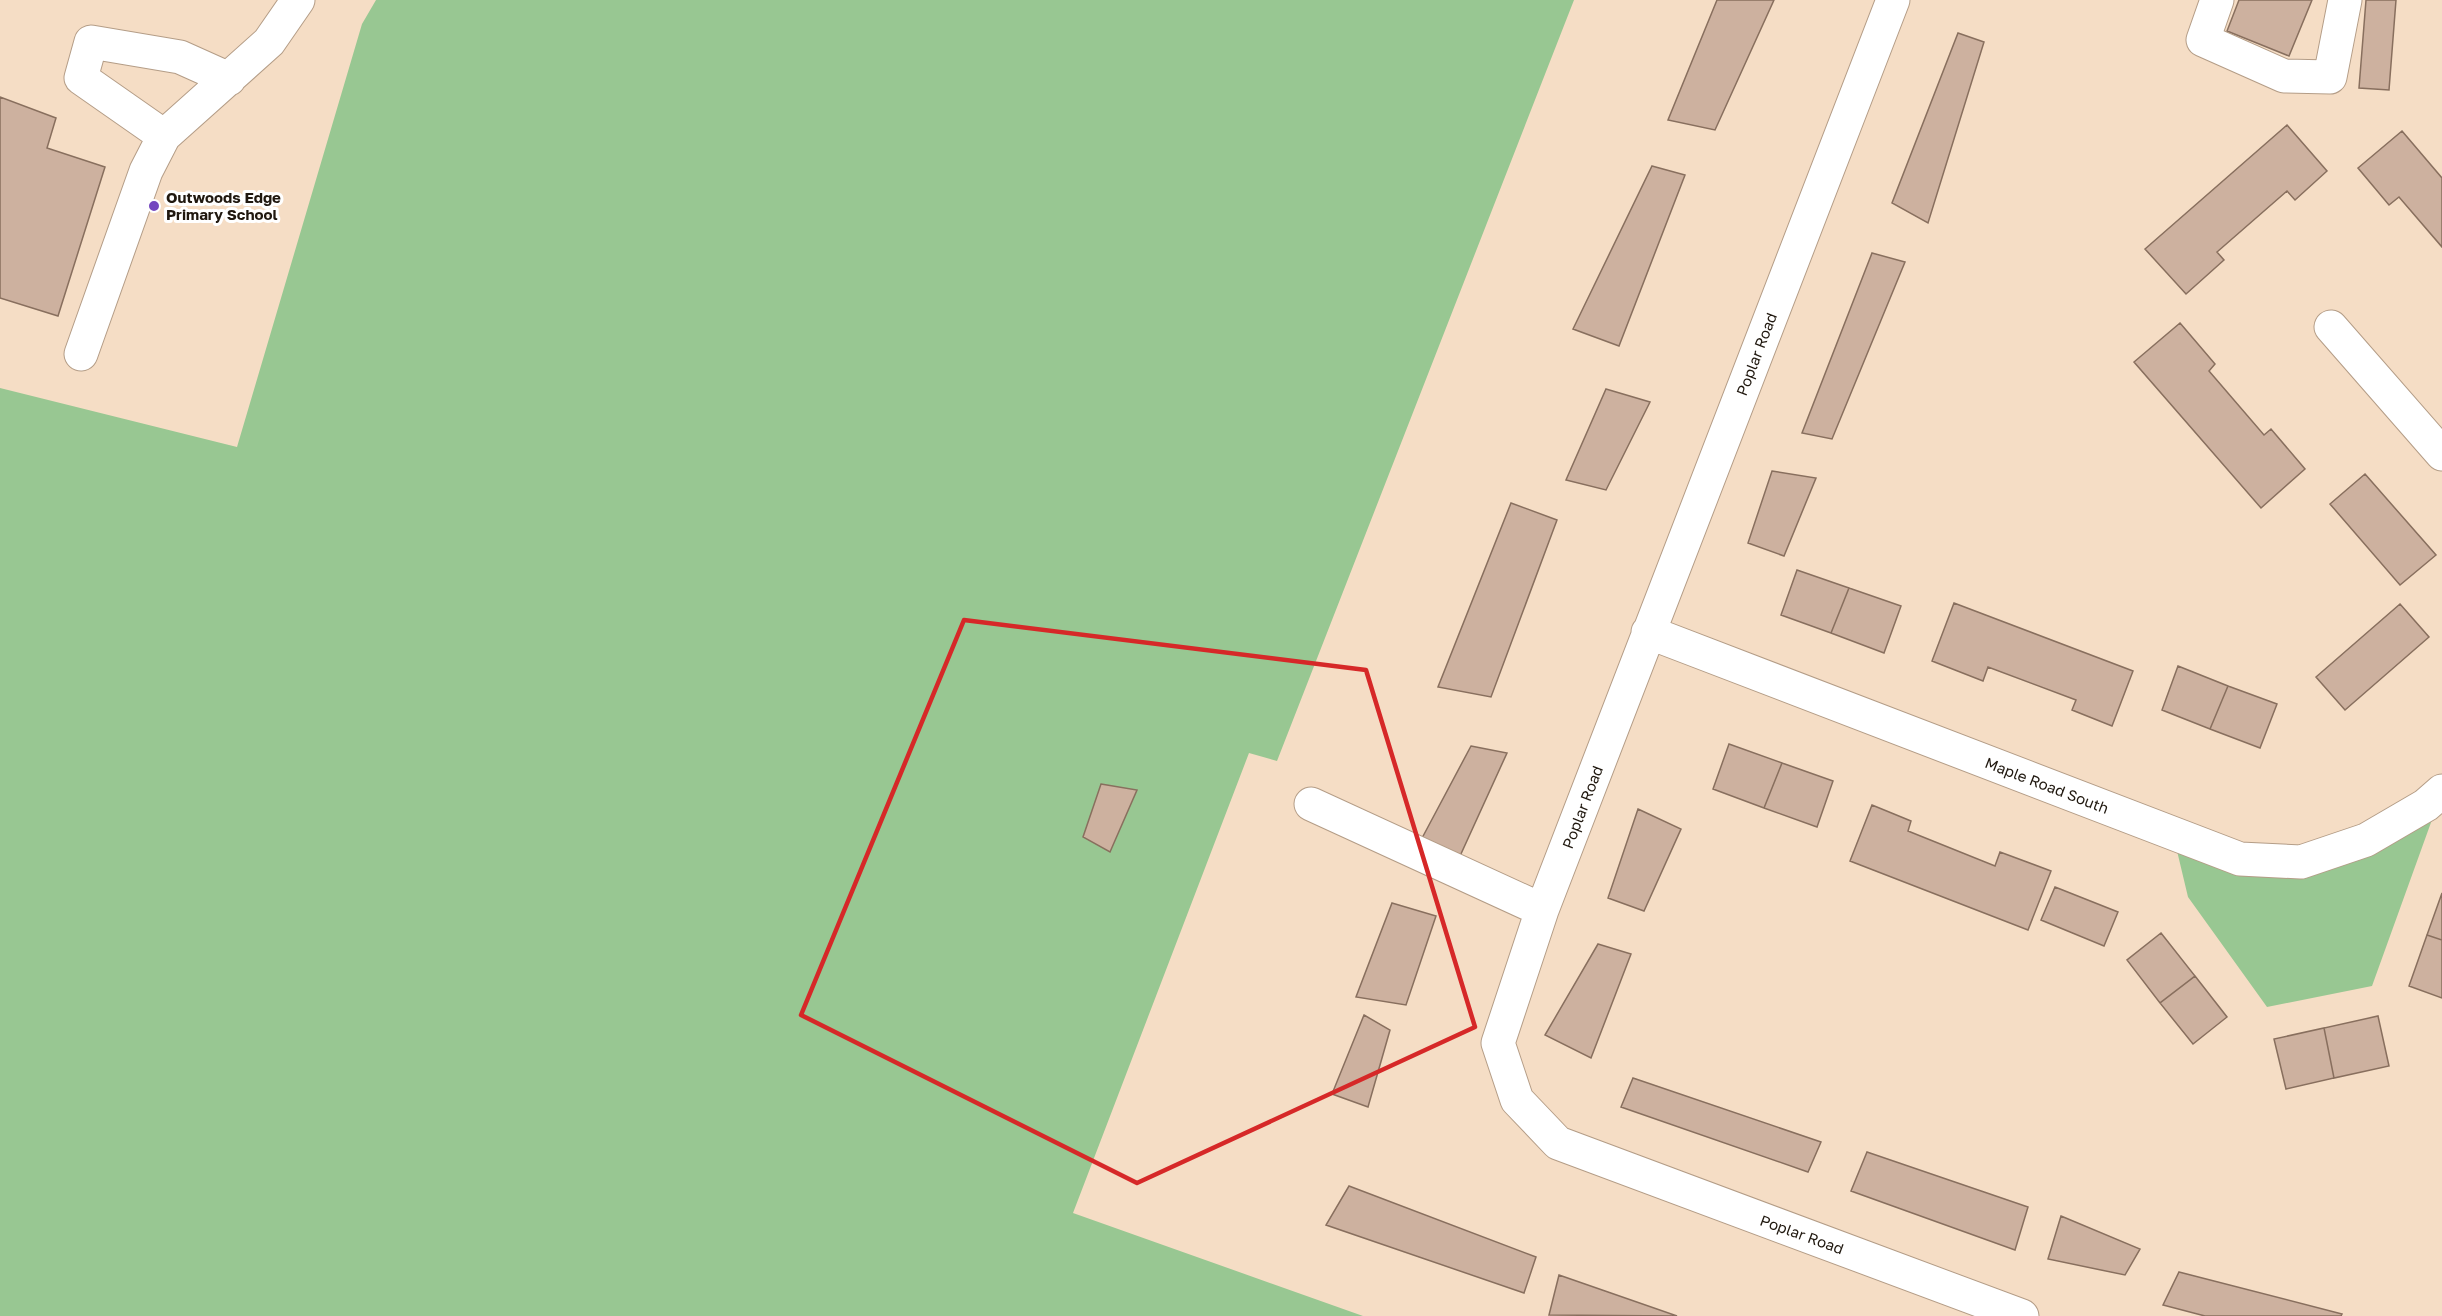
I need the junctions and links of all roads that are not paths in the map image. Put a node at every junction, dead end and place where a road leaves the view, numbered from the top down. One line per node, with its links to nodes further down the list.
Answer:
1 (298, 0): 5 (street)
2 (1893, 0): 10 (street, Poplar Road)
3 (2217, 0): 4 (street)
4 (2345, 0)
5 (229, 79): 6 (street); 6 (street)
6 (164, 136): 8 (street)
7 (2331, 327): 9 (street)
8 (81, 354)
9 (2442, 454)
10 (1648, 632): 11 (street, Maple Road South); 13 (street, Poplar Road)
11 (2442, 791)
12 (1311, 804): 13 (street)
13 (1542, 910): 14 (street, Poplar Road)
14 (2022, 1316)

